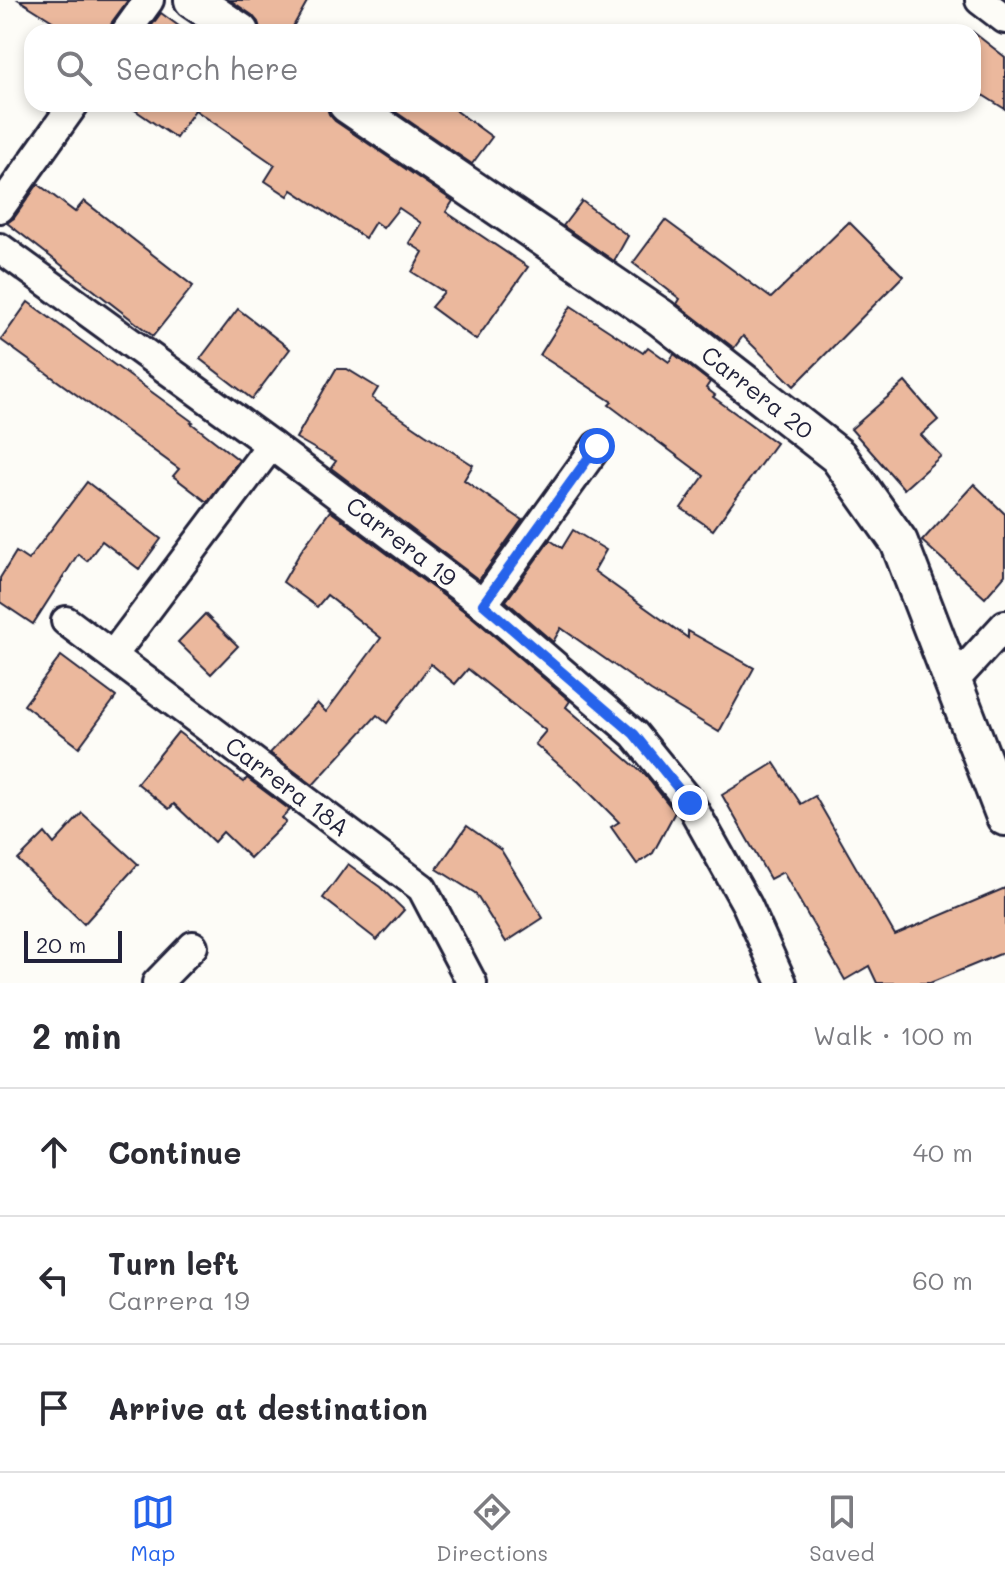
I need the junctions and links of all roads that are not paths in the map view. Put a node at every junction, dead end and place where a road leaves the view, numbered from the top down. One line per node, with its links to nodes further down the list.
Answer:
1 (149, 0): 5 (street)
2 (193, 0): 6 (street)
3 (980, 0): 4 (street)
4 (1005, 19)
5 (132, 24)
6 (228, 24)
7 (68, 112): 9 (street)
8 (359, 112): 17 (street, Carrera 20)
9 (0, 208)
10 (0, 248): 11 (street, Carrera 19)
11 (271, 445): 13 (street, Carrera 19); 16 (street)
12 (597, 446): 13 (street)
13 (483, 604): 22 (street, Carrera 19)
14 (66, 621): 16 (street, Carrera 18A)
15 (1005, 625): 17 (street)
16 (113, 655): 21 (street, Carrera 18A)
17 (953, 682): 18 (street, Carrera 20)
18 (1005, 817)
19 (193, 946): 20 (street)
20 (157, 983)
21 (472, 983)
22 (782, 983)

